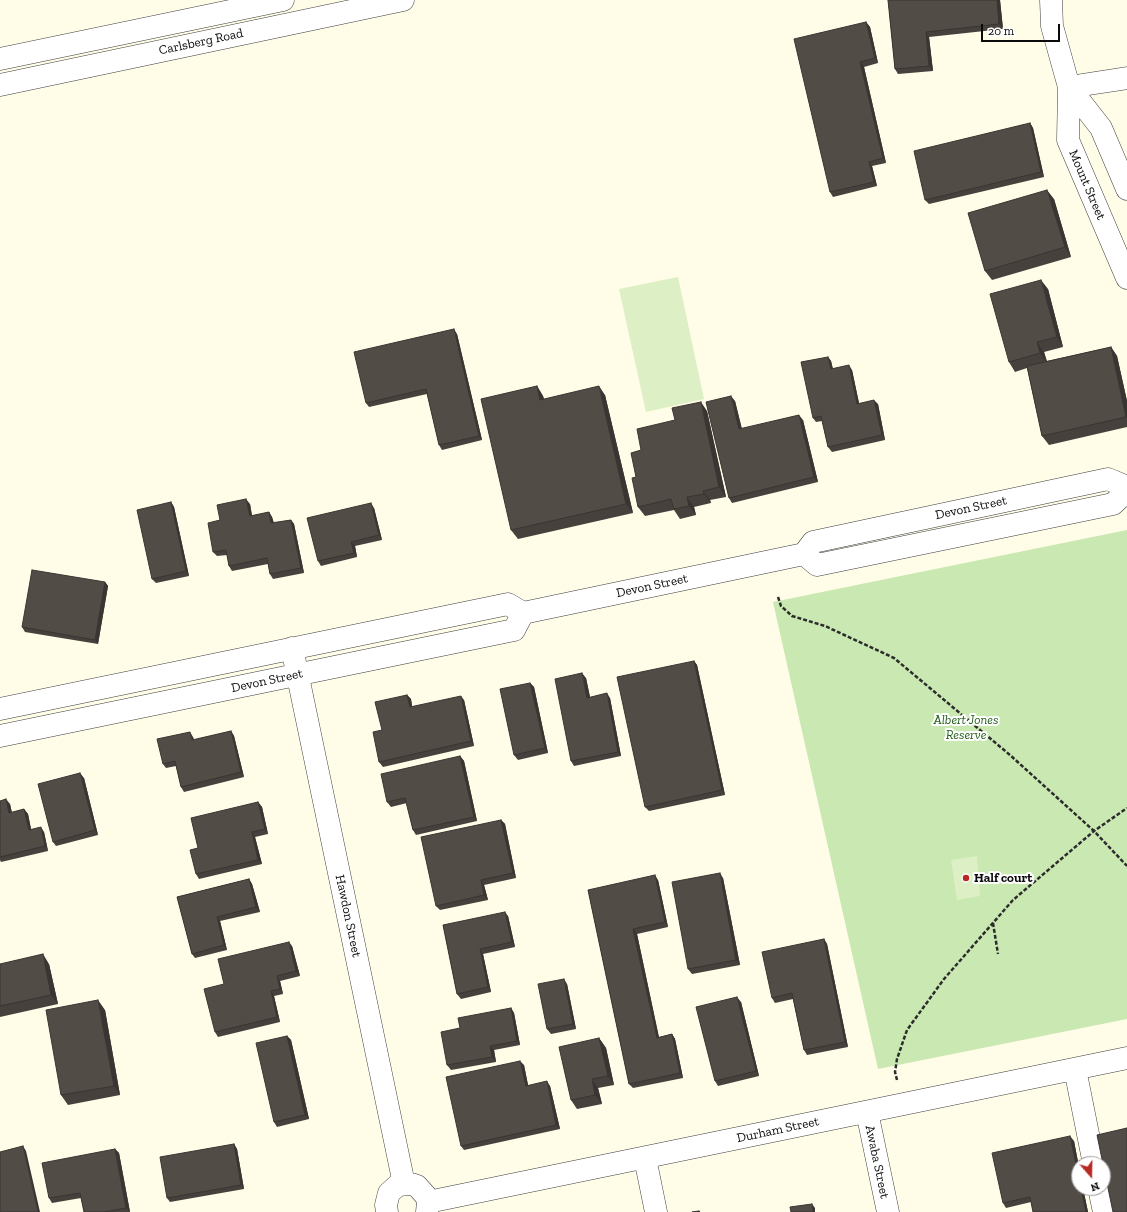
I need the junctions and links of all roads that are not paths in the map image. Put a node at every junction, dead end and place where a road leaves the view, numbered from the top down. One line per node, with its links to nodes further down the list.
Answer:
1 (283, 0): 4 (street, Carlsberg Road)
2 (403, 0): 5 (street, Carlsberg Road)
3 (1051, 0): 9 (street, Mount Street)
4 (253, 3): 5 (street); 6 (street, Carlsberg Road)
5 (258, 30): 8 (street, Carlsberg Road)
6 (0, 59)
7 (1127, 78): 9 (street)
8 (0, 86)
9 (1069, 87): 10 (street, Mount Street); 11 (street, Mount Street)
10 (1127, 189)
11 (1127, 278)
12 (1127, 487): 14 (street, Devon Street)
13 (1127, 491): 14 (street, Devon Street)
14 (812, 554): 15 (street, Devon Street)
15 (523, 612): 16 (street, Devon Street); 17 (street, Devon Street)
16 (292, 648): 17 (street, Hawdon Street); 18 (street, Devon Street)
17 (297, 675): 19 (street, Devon Street); 25 (street, Hawdon Street)
18 (0, 709)
19 (0, 736)
20 (1127, 1058): 21 (street, Durham Street)
21 (1075, 1069): 22 (street, Durham Street); 23 (street)
22 (867, 1112): 24 (street, Durham Street); 30 (street, Awaba Street)
23 (1092, 1156)
24 (645, 1158): 27 (street, Durham Street); 29 (street)
25 (404, 1184): 27 (street); 28 (street)
26 (1101, 1196): 31 (street)
27 (428, 1207)
28 (385, 1212)
29 (656, 1212)
30 (888, 1212)
31 (1104, 1212)

